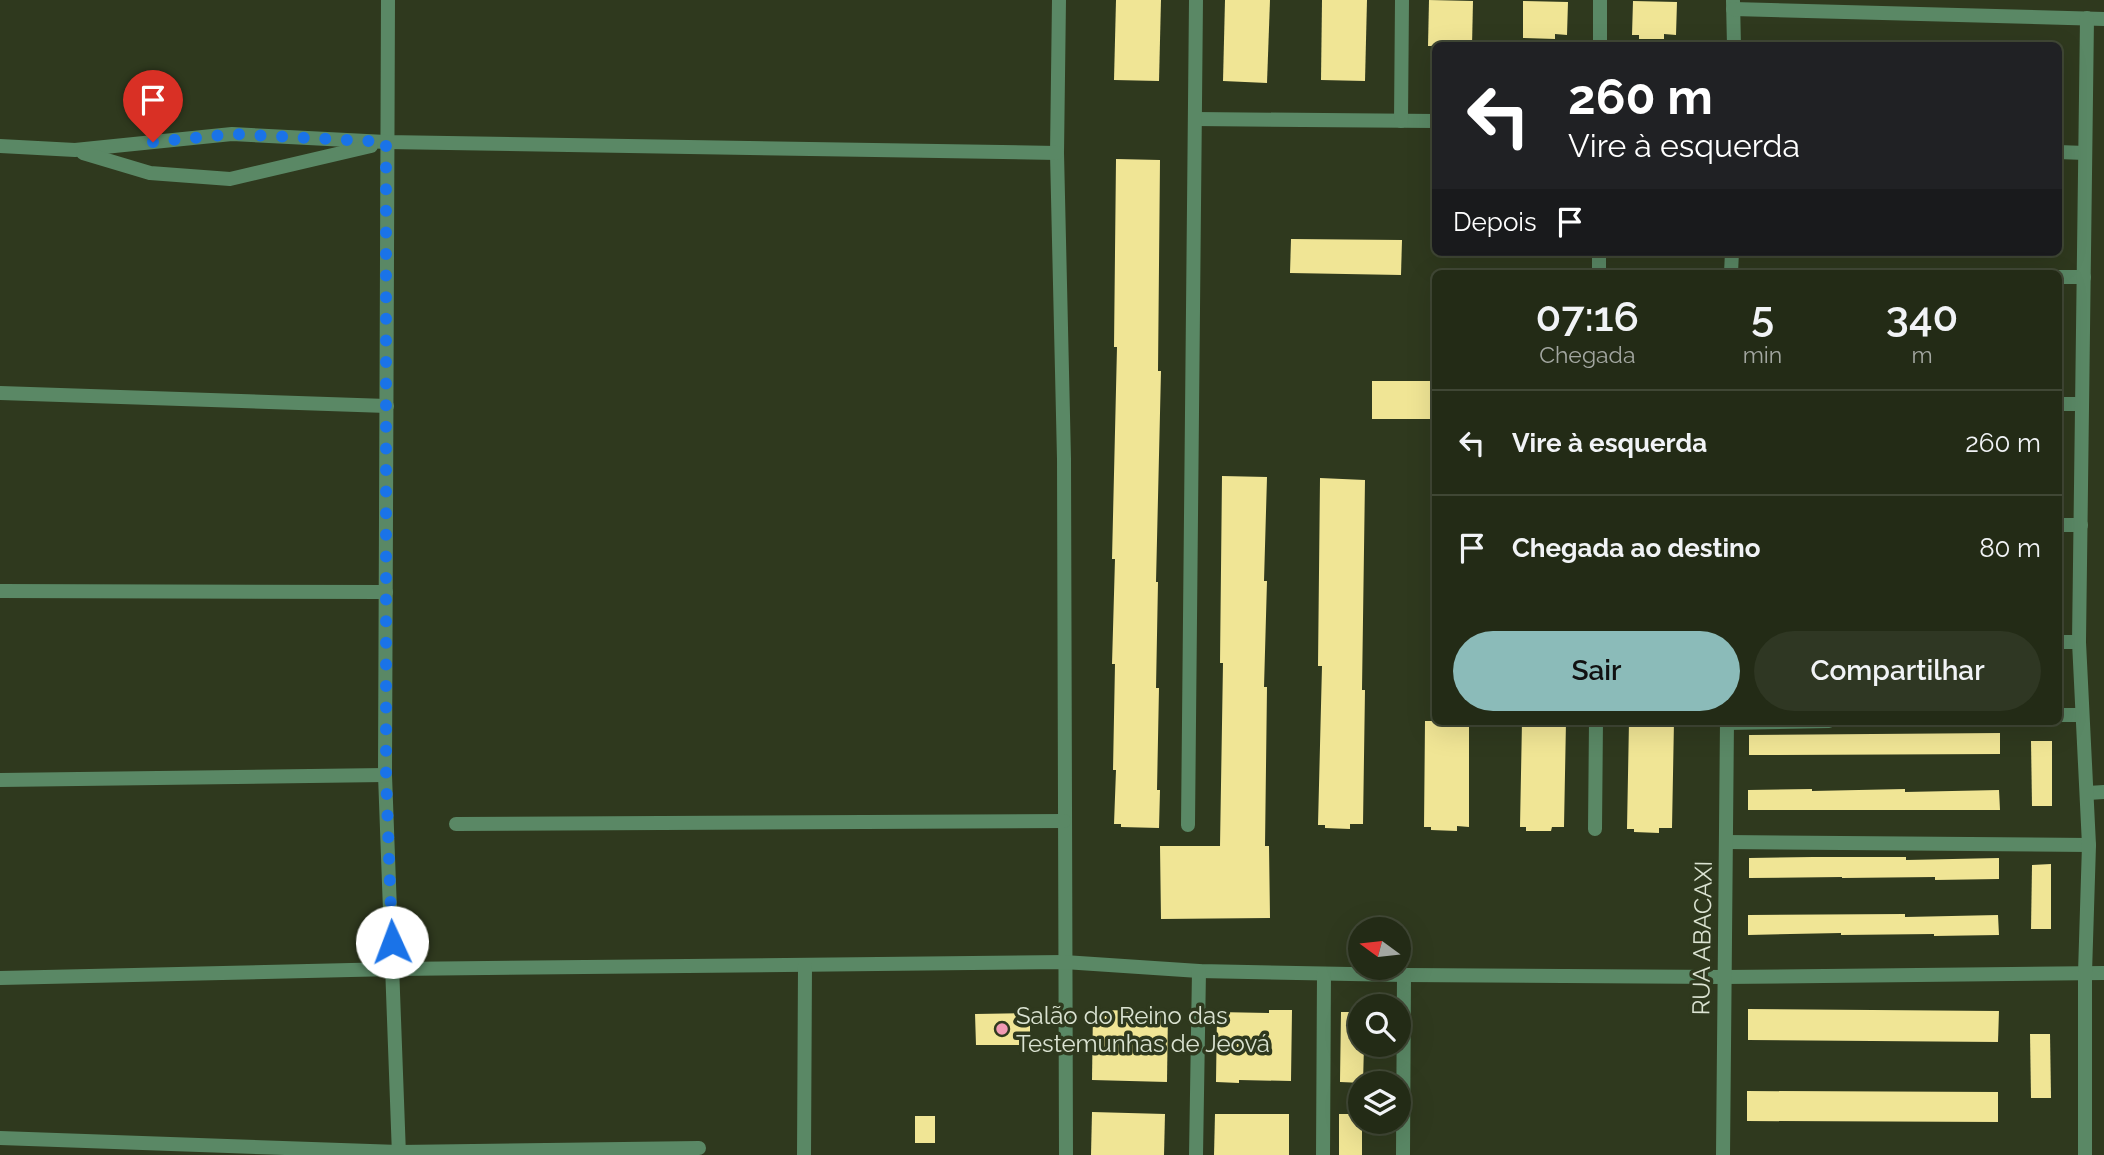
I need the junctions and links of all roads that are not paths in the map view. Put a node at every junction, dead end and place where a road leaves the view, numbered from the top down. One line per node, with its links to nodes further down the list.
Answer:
1 (388, 0): 14 (street)
2 (1059, 0): 18 (street)
3 (1196, 0): 11 (street)
4 (1402, 0): 12 (street)
5 (1600, 0): 9 (street)
6 (1733, 5): 7 (street); 10 (street)
7 (2087, 18): 8 (street); 19 (street)
8 (2104, 19)
9 (1600, 42)
10 (1734, 42)
11 (1195, 119): 12 (street); 42 (street)
12 (1401, 121): 13 (street)
13 (1432, 121)
14 (386, 142): 16 (street); 16 (street); 18 (street); 25 (street)
15 (0, 146): 16 (street)
16 (75, 150)
17 (2062, 152): 19 (street)
18 (1057, 153): 40 (street)
19 (2085, 153): 21 (street)
20 (2062, 277): 21 (street)
21 (2084, 278): 24 (street)
22 (0, 393): 25 (street)
23 (2062, 404): 24 (street)
24 (2081, 404): 27 (street)
25 (387, 406): 29 (street)
26 (2062, 525): 27 (street)
27 (2081, 525): 31 (street)
28 (0, 591): 29 (street)
29 (386, 592): 36 (street)
30 (2062, 642): 31 (street)
31 (2079, 642): 33 (street)
32 (2062, 715): 33 (street)
33 (2081, 715): 39 (street)
34 (1596, 725): 43 (street)
35 (1727, 725): 44 (street, RUA ABACAXI)
36 (386, 775): 37 (street); 48 (street)
37 (0, 779)
38 (2104, 792): 39 (street)
39 (2088, 793): 45 (street)
40 (1064, 821): 41 (street); 46 (street)
41 (456, 824)
42 (1188, 825)
43 (1595, 829)
44 (1726, 842): 45 (street); 55 (street, RUA ABACAXI)
45 (2089, 845): 50 (street)
46 (1064, 962): 47 (street); 49 (street); 62 (street)
47 (805, 966): 48 (street); 61 (street)
48 (394, 969): 56 (street); 60 (street)
49 (1199, 971): 52 (street); 63 (street)
50 (2085, 973): 51 (street); 55 (street); 67 (street)
51 (2104, 973)
52 (1324, 974): 53 (street); 64 (street)
53 (1348, 974)
54 (1411, 975): 55 (street)
55 (1724, 977): 66 (street, RUA ABACAXI)
56 (0, 978)
57 (1404, 980): 65 (street)
58 (0, 1138): 60 (street)
59 (699, 1149): 60 (street)
60 (399, 1154)
61 (804, 1155)
62 (1066, 1155)
63 (1196, 1155)
64 (1323, 1155)
65 (1403, 1155)
66 (1723, 1155)
67 (2085, 1155)

